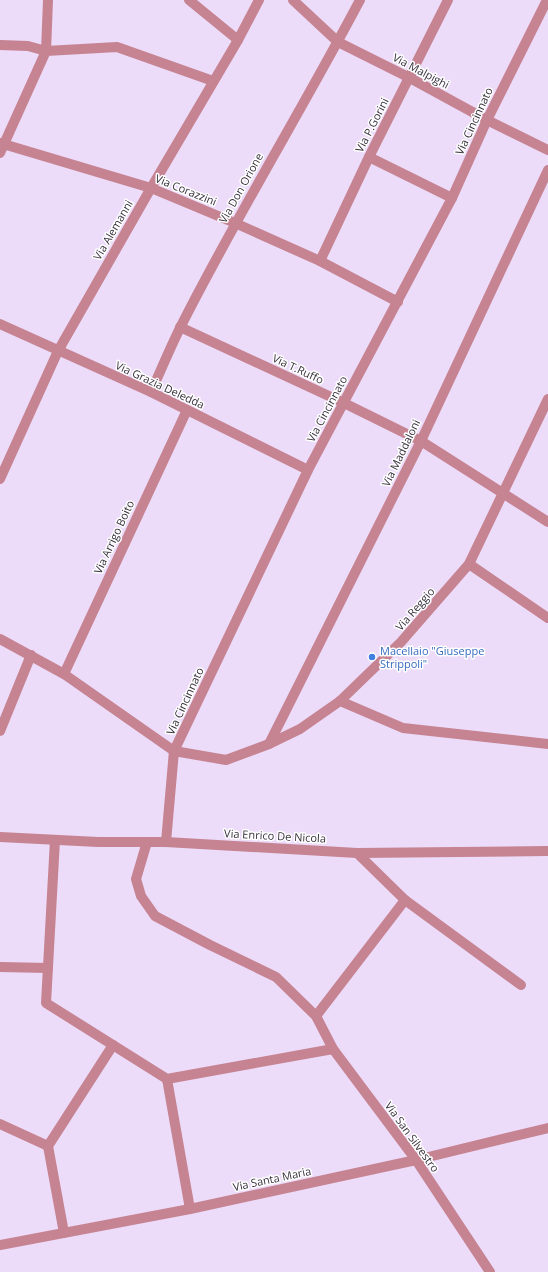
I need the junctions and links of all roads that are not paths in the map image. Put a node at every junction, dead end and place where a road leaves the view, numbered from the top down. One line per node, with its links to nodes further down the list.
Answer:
1 (48, 0): 11 (street)
2 (189, 0): 8 (street)
3 (259, 0): 8 (street, Via Alemanni)
4 (293, 0): 9 (street, Via Malpighi)
5 (360, 0): 9 (street, Via Don Orione)
6 (448, 0): 12 (street, Via P.Gorini)
7 (547, 0): 14 (street, Via Cincinnato)
8 (238, 40): 13 (street, Via Alemanni)
9 (338, 42): 12 (street, Via Malpighi); 21 (street, Via Don Orione)
10 (0, 45): 11 (street)
11 (46, 50): 13 (street); 15 (street)
12 (410, 78): 14 (street, Via Malpighi); 17 (street, Via P.Gorini)
13 (213, 81): 19 (street, Via Alemanni)
14 (487, 120): 16 (street, Via Malpighi); 20 (street, Via Cincinnato)
15 (1, 147): 19 (street, Via Corazzini)
16 (548, 150)
17 (369, 157): 20 (street); 22 (street, Via P.Gorini)
18 (548, 170): 31 (street, Via Maddaloni)
19 (151, 188): 21 (street, Via Corazzini); 26 (street, Via Alemanni)
20 (452, 198): 23 (street, Via Cincinnato)
21 (235, 223): 22 (street, Via Corazzini); 25 (street, Via Don Orione)
22 (320, 261): 23 (street, Via Corazzini)
23 (398, 302): 29 (street, Via Cincinnato)
24 (0, 324): 26 (street, Via Grazia Deledda)
25 (180, 327): 27 (street, Via Don Orione); 29 (street, Via T.Ruffo)
26 (58, 351): 27 (street, Via Grazia Deledda); 33 (street, Via Alemanni)
27 (151, 392): 30 (street, Via Grazia Deledda)
28 (548, 399): 34 (street, Via Reggio)
29 (344, 403): 31 (street, Via T.Ruffo); 32 (street, Via Cincinnato)
30 (187, 410): 32 (street, Via Grazia Deledda); 40 (street, Via Arrigo Boito)
31 (421, 441): 34 (street, Via T.Ruffo); 43 (street, Via Maddaloni)
32 (308, 470): 45 (street, Via Cincinnato)
33 (0, 479)
34 (503, 493): 35 (street, Via T.Ruffo); 36 (street, Via Reggio)
35 (548, 522)
36 (469, 564): 37 (street); 41 (street, Via Reggio)
37 (548, 618)
38 (0, 639): 39 (street)
39 (31, 655): 40 (street); 42 (street)
40 (64, 674): 45 (street)
41 (340, 701): 43 (street, Via Reggio); 44 (street)
42 (0, 731)
43 (269, 744): 45 (street, Via Reggio)
44 (548, 744)
45 (174, 751): 49 (street, Via Cincinnato)
46 (0, 837): 47 (street, Via Enrico De Nicola)
47 (55, 840): 48 (street, Via Enrico De Nicola); 54 (street)
48 (148, 842): 49 (street, Via Enrico De Nicola); 56 (street, Via San Silvestro)
49 (166, 842): 51 (street, Via Enrico De Nicola)
50 (548, 851): 51 (street, Via Enrico De Nicola)
51 (357, 853): 52 (street)
52 (405, 900): 55 (street); 56 (street)
53 (0, 967): 54 (street)
54 (48, 968): 57 (street)
55 (522, 985)
56 (316, 1016): 58 (street, Via San Silvestro)
57 (113, 1045): 59 (street); 62 (street)
58 (333, 1049): 59 (street); 63 (street, Via San Silvestro)
59 (167, 1079): 64 (street)
60 (0, 1124): 62 (street)
61 (548, 1128): 63 (street, Via Santa Maria)
62 (48, 1146): 65 (street)
63 (416, 1160): 64 (street, Via Santa Maria); 67 (street, Via San Silvestro)
64 (190, 1209): 65 (street, Via Santa Maria)
65 (64, 1233): 66 (street, Via Santa Maria)
66 (2, 1243)
67 (490, 1272)

